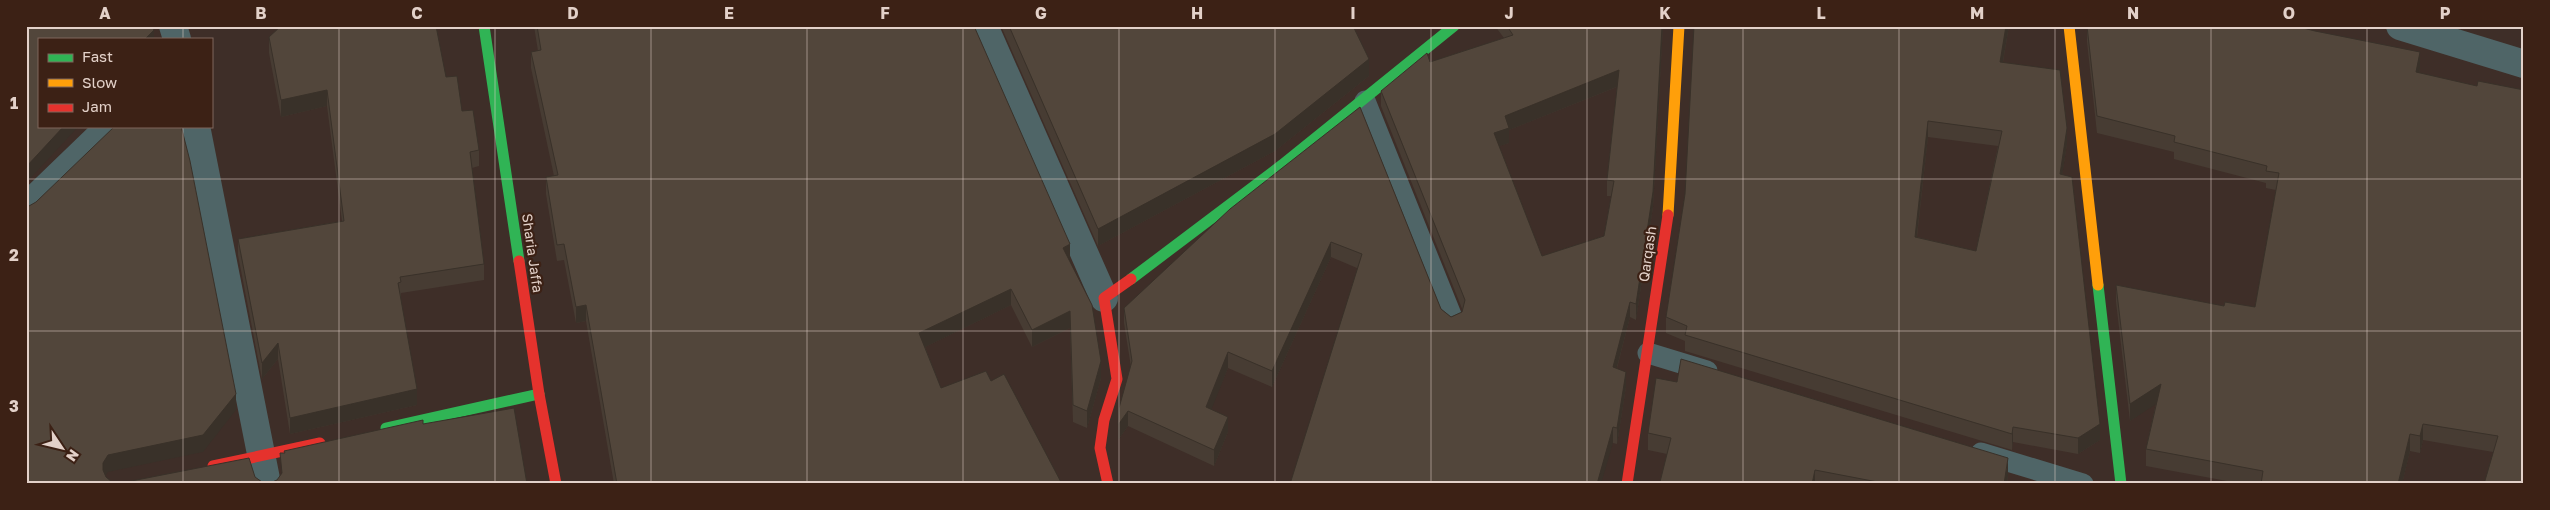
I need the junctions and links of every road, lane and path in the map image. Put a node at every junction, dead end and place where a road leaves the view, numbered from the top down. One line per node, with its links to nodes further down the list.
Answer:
1 (173, 26): 8 (street)
2 (484, 26): 18 (street, Sharia Jaffa)
3 (984, 26): 14 (street)
4 (1454, 26): 10 (street)
5 (1678, 26): 16 (street, Qarqash)
6 (2070, 26): 29 (street)
7 (2400, 26): 9 (street)
8 (177, 38)
9 (2524, 64)
10 (1365, 101): 14 (street); 15 (lane)
11 (108, 128): 13 (street)
12 (196, 128): 22 (street)
13 (26, 207)
14 (1104, 298): 26 (street)
15 (1453, 320)
16 (1648, 353): 17 (lane); 27 (street, Qarqash)
17 (1724, 375)
18 (539, 394): 19 (street); 25 (street, Sharia Jaffa)
19 (377, 430)
20 (330, 441): 22 (street)
21 (1960, 447): 28 (lane)
22 (263, 456): 23 (street); 24 (street)
23 (205, 467)
24 (267, 484)
25 (556, 484)
26 (1108, 484)
27 (1627, 484)
28 (2084, 484)
29 (2121, 484)

